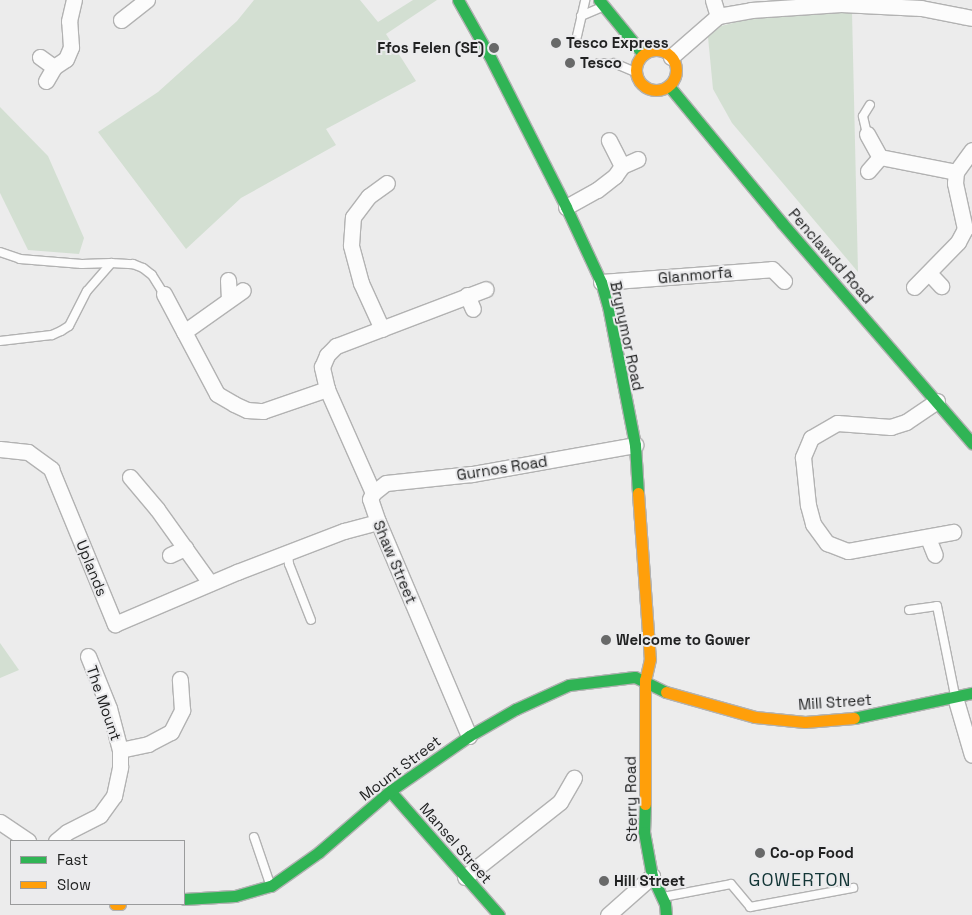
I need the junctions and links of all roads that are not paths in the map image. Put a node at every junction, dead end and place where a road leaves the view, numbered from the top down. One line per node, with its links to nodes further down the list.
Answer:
1 (74, 0): 18 (street)
2 (146, 0): 12 (street)
3 (458, 0): 32 (street, Brynymor Road)
4 (585, 0): 9 (lane)
5 (713, 0): 10 (street)
6 (841, 2): 8 (street); 10 (street)
7 (601, 3): 9 (lane); 14 (street)
8 (923, 4): 11 (street)
9 (580, 16): 13 (lane)
10 (718, 16): 16 (street)
11 (972, 18)
12 (121, 20)
13 (577, 36)
14 (643, 54): 16 (street); 19 (street)
15 (40, 57): 18 (street)
16 (671, 57): 21 (street)
17 (599, 63): 19 (lane)
18 (54, 67): 20 (street)
19 (635, 72): 21 (street)
20 (46, 81)
21 (669, 86): 51 (street, Penclawdd Road)
22 (870, 106): 23 (lane)
23 (868, 134): 26 (street)
24 (608, 140): 28 (street)
25 (972, 150): 30 (street)
26 (880, 158): 29 (street); 30 (street)
27 (638, 160): 28 (street)
28 (622, 166): 32 (street)
29 (868, 171)
30 (956, 172): 35 (street)
31 (387, 183): 47 (street)
32 (566, 207): 38 (street, Brynymor Road)
33 (0, 252): 34 (lane)
34 (111, 263): 43 (lane); 49 (lane)
35 (929, 273): 39 (street); 40 (street)
36 (228, 280): 45 (street)
37 (784, 281): 38 (street, Glanmorfa)
38 (601, 282): 53 (street, Brynymor Road)
39 (941, 286)
40 (914, 287)
41 (486, 288): 44 (street, Shaw Street)
42 (243, 290): 45 (street)
43 (164, 294): 48 (street)
44 (467, 295): 46 (street); 47 (street, Shaw Street)
45 (229, 299): 48 (street)
46 (473, 310)
47 (382, 329): 50 (street, Shaw Street)
48 (184, 332): 50 (street)
49 (0, 341)
50 (327, 388): 56 (street, Shaw Street)
51 (937, 401): 52 (street, Penclawdd Road); 59 (street)
52 (972, 443)
53 (634, 445): 56 (street, Gurnos Road); 69 (street, Brynymor Road)
54 (0, 449): 64 (street, Uplands)
55 (130, 477): 60 (street)
56 (372, 493): 57 (street, Shaw Street)
57 (378, 522): 61 (street, Uplands); 72 (street, Shaw Street)
58 (953, 532): 59 (street)
59 (928, 538): 63 (street)
60 (185, 548): 62 (street); 64 (street)
61 (288, 553): 64 (street, Uplands); 66 (lane)
62 (170, 555)
63 (935, 555)
64 (210, 583)
65 (909, 610): 71 (lane)
66 (311, 620)
67 (88, 656): 73 (street, The Mount)
68 (180, 679): 73 (street, The Mount)
69 (645, 680): 71 (street, Mill Street); 72 (street, Mount Street); 82 (street, Sterry Road)
70 (972, 693): 71 (street, Mill Street)
71 (955, 697): 74 (street)
72 (469, 736): 76 (street, Mount Street)
73 (120, 750): 80 (street, The Mount)
74 (972, 755)
75 (574, 778): 81 (street)
76 (390, 791): 81 (street, Mansel Street); 83 (street, Mount Street)
77 (0, 822): 79 (street)
78 (254, 837): 83 (lane)
79 (27, 840)
80 (57, 840)
81 (466, 876): 87 (street, Mansel Street)
82 (652, 876): 85 (street, Sterry Road); 88 (street)
83 (270, 886): 86 (street, Mount Street)
84 (853, 888): 85 (lane)
85 (661, 897): 89 (street, Sterry Road)
86 (185, 899)
87 (499, 915)
88 (608, 915)
89 (666, 915)

